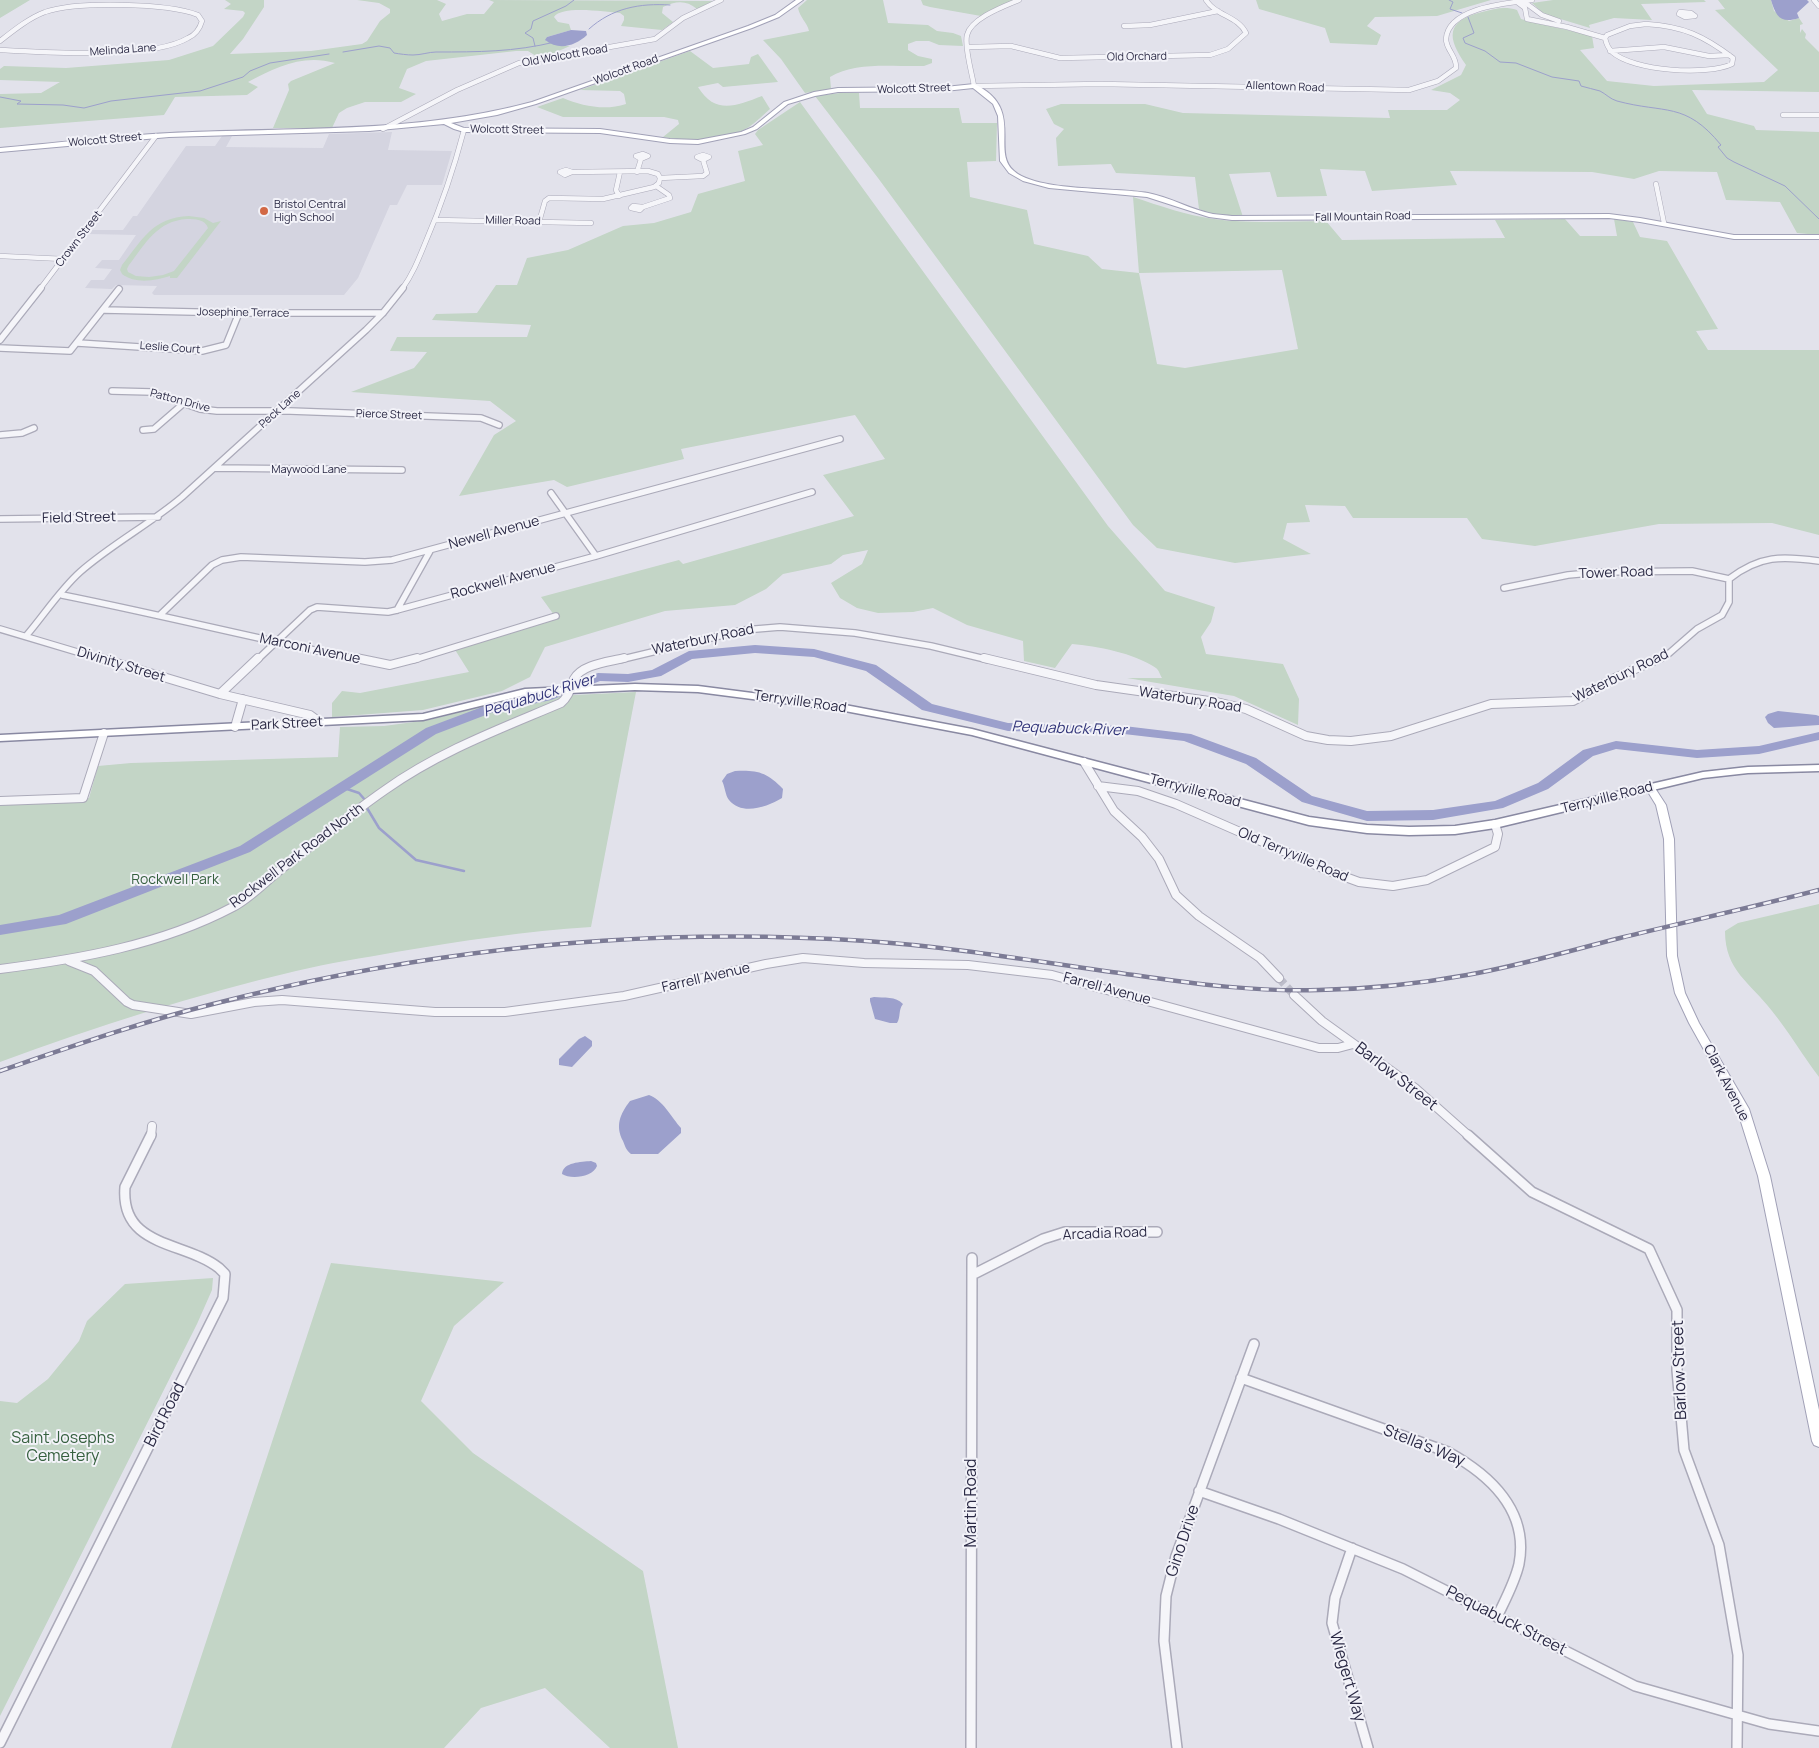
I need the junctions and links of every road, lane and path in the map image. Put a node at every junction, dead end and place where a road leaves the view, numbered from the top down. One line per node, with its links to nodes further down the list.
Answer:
1 (721, 0): 24 (street, Old Wolcott Road)
2 (800, 0): 23 (main road, Wolcott Road)
3 (1019, 0): 16 (street)
4 (1206, 0): 10 (street, Old Orchard)
5 (1532, 0): 7 (street, Allentown Road)
6 (1814, 0): 9 (street)
7 (1523, 1): 8 (street, Allentown Road); 14 (street)
8 (1517, 2): 14 (street); 20 (street, Allentown Road)
9 (1819, 6)
10 (1218, 11): 12 (street); 16 (street, Old Orchard)
11 (1685, 17): 13 (street)
12 (1124, 26)
13 (1686, 30): 14 (street); 19 (street)
14 (1606, 36): 18 (street)
15 (0, 40): 17 (street, Melinda Lane)
16 (969, 47): 20 (street)
17 (0, 50)
18 (1610, 51): 19 (street); 19 (street)
19 (1730, 55)
20 (974, 86): 25 (main road, Wolcott Street); 41 (main road, Fall Mountain Road)
21 (1783, 115): 22 (street)
22 (1819, 115)
23 (445, 122): 24 (main road, Wolcott Street); 25 (main road, Wolcott Street)
24 (383, 128): 26 (main road, Wolcott Street)
25 (464, 130): 38 (street, Peck Lane)
26 (156, 136): 27 (main road, Wolcott Street); 44 (street, Crown Street)
27 (0, 150)
28 (641, 159): 32 (street)
29 (704, 160): 33 (street)
30 (572, 172): 31 (street)
31 (620, 172): 32 (street); 36 (street)
32 (636, 172): 33 (street)
33 (660, 178): 35 (street)
34 (1656, 184): 41 (street)
35 (656, 186): 36 (street); 37 (street)
36 (619, 196): 39 (street)
37 (643, 206)
38 (436, 220): 39 (street, Miller Road); 48 (street, Peck Lane)
39 (539, 222): 40 (street, Miller Road)
40 (591, 223)
41 (1664, 223): 42 (main road, Fall Mountain Road)
42 (1819, 237)
43 (0, 256): 44 (street)
44 (64, 259): 49 (street, Crown Street)
45 (120, 289): 46 (street)
46 (104, 310): 47 (street, Josephine Terrace); 50 (street)
47 (239, 313): 48 (street, Josephine Terrace); 50 (street, Leslie Court)
48 (383, 313): 54 (street, Peck Lane)
49 (0, 340)
50 (78, 343): 51 (street)
51 (0, 348)
52 (112, 392): 53 (street, Patton Drive)
53 (184, 403): 54 (street, Patton Drive); 57 (street)
54 (278, 411): 55 (street, Pierce Street); 60 (street, Peck Lane)
55 (499, 425)
56 (34, 428): 58 (street)
57 (143, 430)
58 (0, 435)
59 (840, 439): 64 (street, Newell Avenue)
60 (215, 468): 61 (street, Maywood Lane); 65 (street, Peck Lane)
61 (402, 470)
62 (812, 492): 68 (street, Rockwell Avenue)
63 (551, 493): 64 (street)
64 (567, 514): 67 (street, Newell Avenue); 68 (street)
65 (158, 517): 66 (street, Field Street); 72 (street, Peck Lane)
66 (0, 519)
67 (430, 551): 73 (street); 74 (street, Newell Avenue)
68 (596, 556): 73 (street, Rockwell Avenue)
69 (1819, 560): 70 (street)
70 (1729, 579): 71 (street, Tower Road); 79 (street, Waterbury Road)
71 (1504, 588)
72 (62, 595): 74 (street, Marconi Avenue); 77 (street, Peck Lane)
73 (397, 610): 78 (street, Rockwell Avenue)
74 (160, 615): 78 (street, Marconi Avenue)
75 (556, 616): 78 (street, Marconi Avenue)
76 (0, 629): 77 (street, Divinity Street)
77 (26, 636): 80 (street, Divinity Street)
78 (276, 643): 80 (street, Rockwell Avenue)
79 (573, 688): 82 (highway, Park Street); 86 (highway, Terryville Road); 92 (street, Rockwell Park Road North)
80 (220, 694): 81 (street, Divinity Street)
81 (243, 699): 82 (street, Divinity Street); 83 (street)
82 (321, 723): 83 (highway, Park Street)
83 (235, 727): 84 (highway, Park Street)
84 (104, 733): 85 (highway, Park Street); 90 (street)
85 (0, 738)
86 (1084, 762): 88 (street); 91 (highway, Terryville Road)
87 (1819, 768): 89 (highway, Terryville Road)
88 (1098, 786): 91 (street, Old Terryville Road); 94 (street)
89 (1650, 788): 91 (highway, Terryville Road); 103 (main road, Clark Avenue)
90 (0, 801)
91 (1495, 824)
92 (67, 960): 93 (street, Rockwell Park Road North); 96 (street, Farrell Avenue)
93 (0, 969)
94 (1279, 978)
95 (1294, 995): 96 (street, Barlow Street)
96 (1353, 1044): 107 (street, Barlow Street)
97 (152, 1126): 109 (street, Bird Road)
98 (1157, 1232): 100 (street, Arcadia Road)
99 (972, 1258): 100 (street, Martin Road)
100 (972, 1275): 110 (street, Martin Road)
101 (1254, 1344): 102 (street, Gino Drive)
102 (1241, 1378): 104 (street, Gino Drive); 106 (street, Stella's Way)
103 (1819, 1441)
104 (1200, 1491): 105 (street, Pequabuck Street); 111 (street, Gino Drive)
105 (1352, 1548): 106 (street, Pequabuck Street); 112 (street, Wiegert Way)
106 (1497, 1617): 107 (street, Pequabuck Street)
107 (1737, 1715): 108 (street, Pequabuck Street); 113 (street, Barlow Street)
108 (1819, 1731)
109 (0, 1743)
110 (971, 1748)
111 (1177, 1748)
112 (1368, 1748)
113 (1737, 1748)

